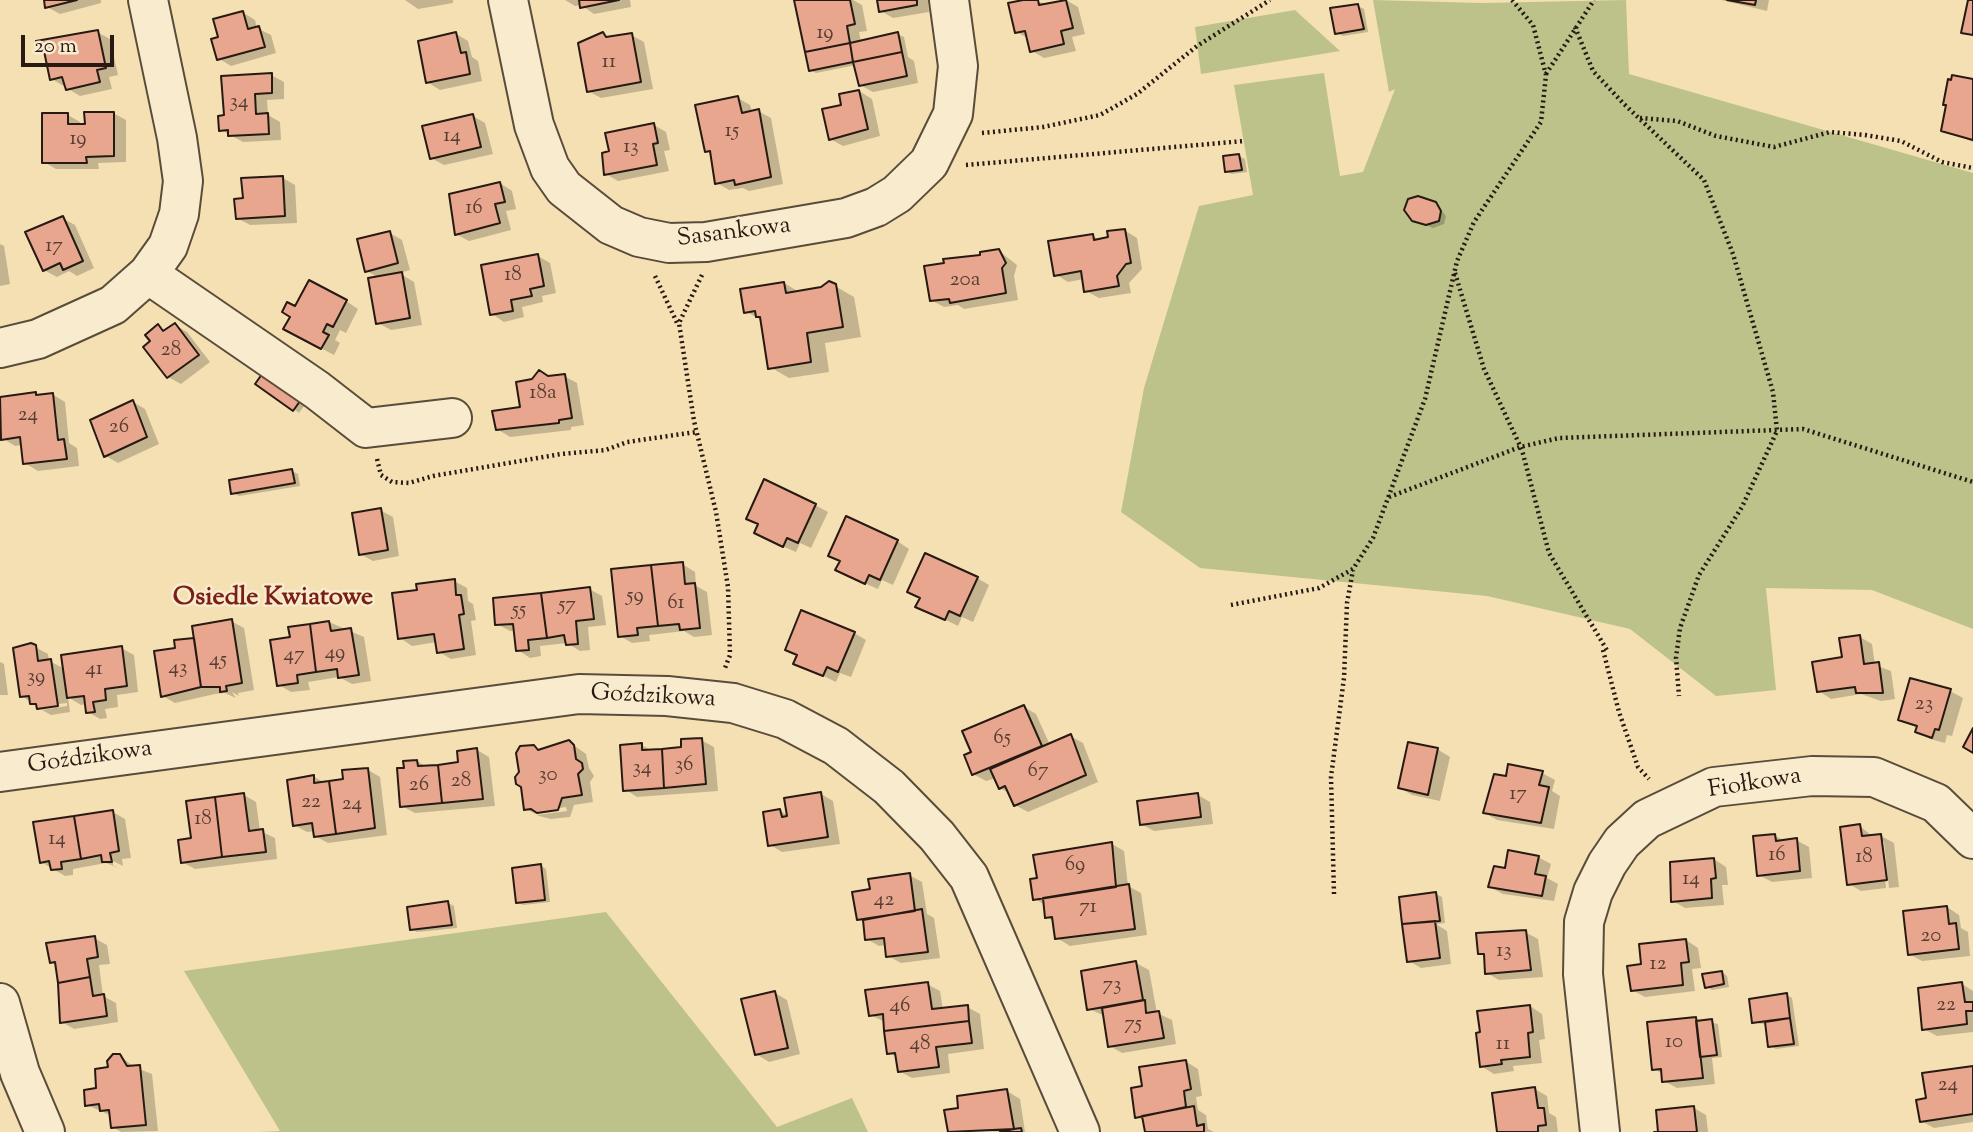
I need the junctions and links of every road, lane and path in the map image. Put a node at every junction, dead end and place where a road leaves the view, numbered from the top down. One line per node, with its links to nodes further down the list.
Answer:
1 (148, 0): 16 (street)
2 (508, 0): 13 (street, Sasankowa)
3 (949, 0): 11 (street, Sasankowa)
4 (1270, 0): 11 (path)
5 (1512, 0): 8 (path)
6 (1594, 0): 7 (path)
7 (1575, 27): 8 (path); 9 (path)
8 (1546, 75): 15 (path)
9 (1639, 118): 12 (path); 21 (path)
10 (1244, 141): 11 (path)
11 (934, 152): 14 (street, Sasankowa)
12 (1973, 168)
13 (639, 237): 14 (street, Sasankowa); 17 (path)
14 (716, 240): 17 (path)
15 (1455, 273): 23 (path); 25 (path)
16 (148, 274): 18 (street); 20 (street)
17 (680, 329): 22 (path)
18 (0, 348)
19 (452, 418): 20 (street)
20 (367, 428): 22 (path)
21 (1777, 431): 23 (path); 24 (path); 28 (path)
22 (696, 432): 29 (path)
23 (1520, 447): 25 (path); 31 (path)
24 (1973, 482)
25 (1388, 497): 26 (path)
26 (1353, 569): 27 (path); 33 (path)
27 (1231, 605)
28 (1679, 696)
29 (710, 701): 30 (street, Goździkowa); 36 (street, Goździkowa)
30 (0, 772)
31 (1664, 811): 32 (street, Fiołkowa); 37 (street, Fiołkowa)
32 (1973, 839)
33 (1334, 894)
34 (0, 1003): 35 (street)
35 (46, 1132)
36 (1080, 1132)
37 (1600, 1132)

